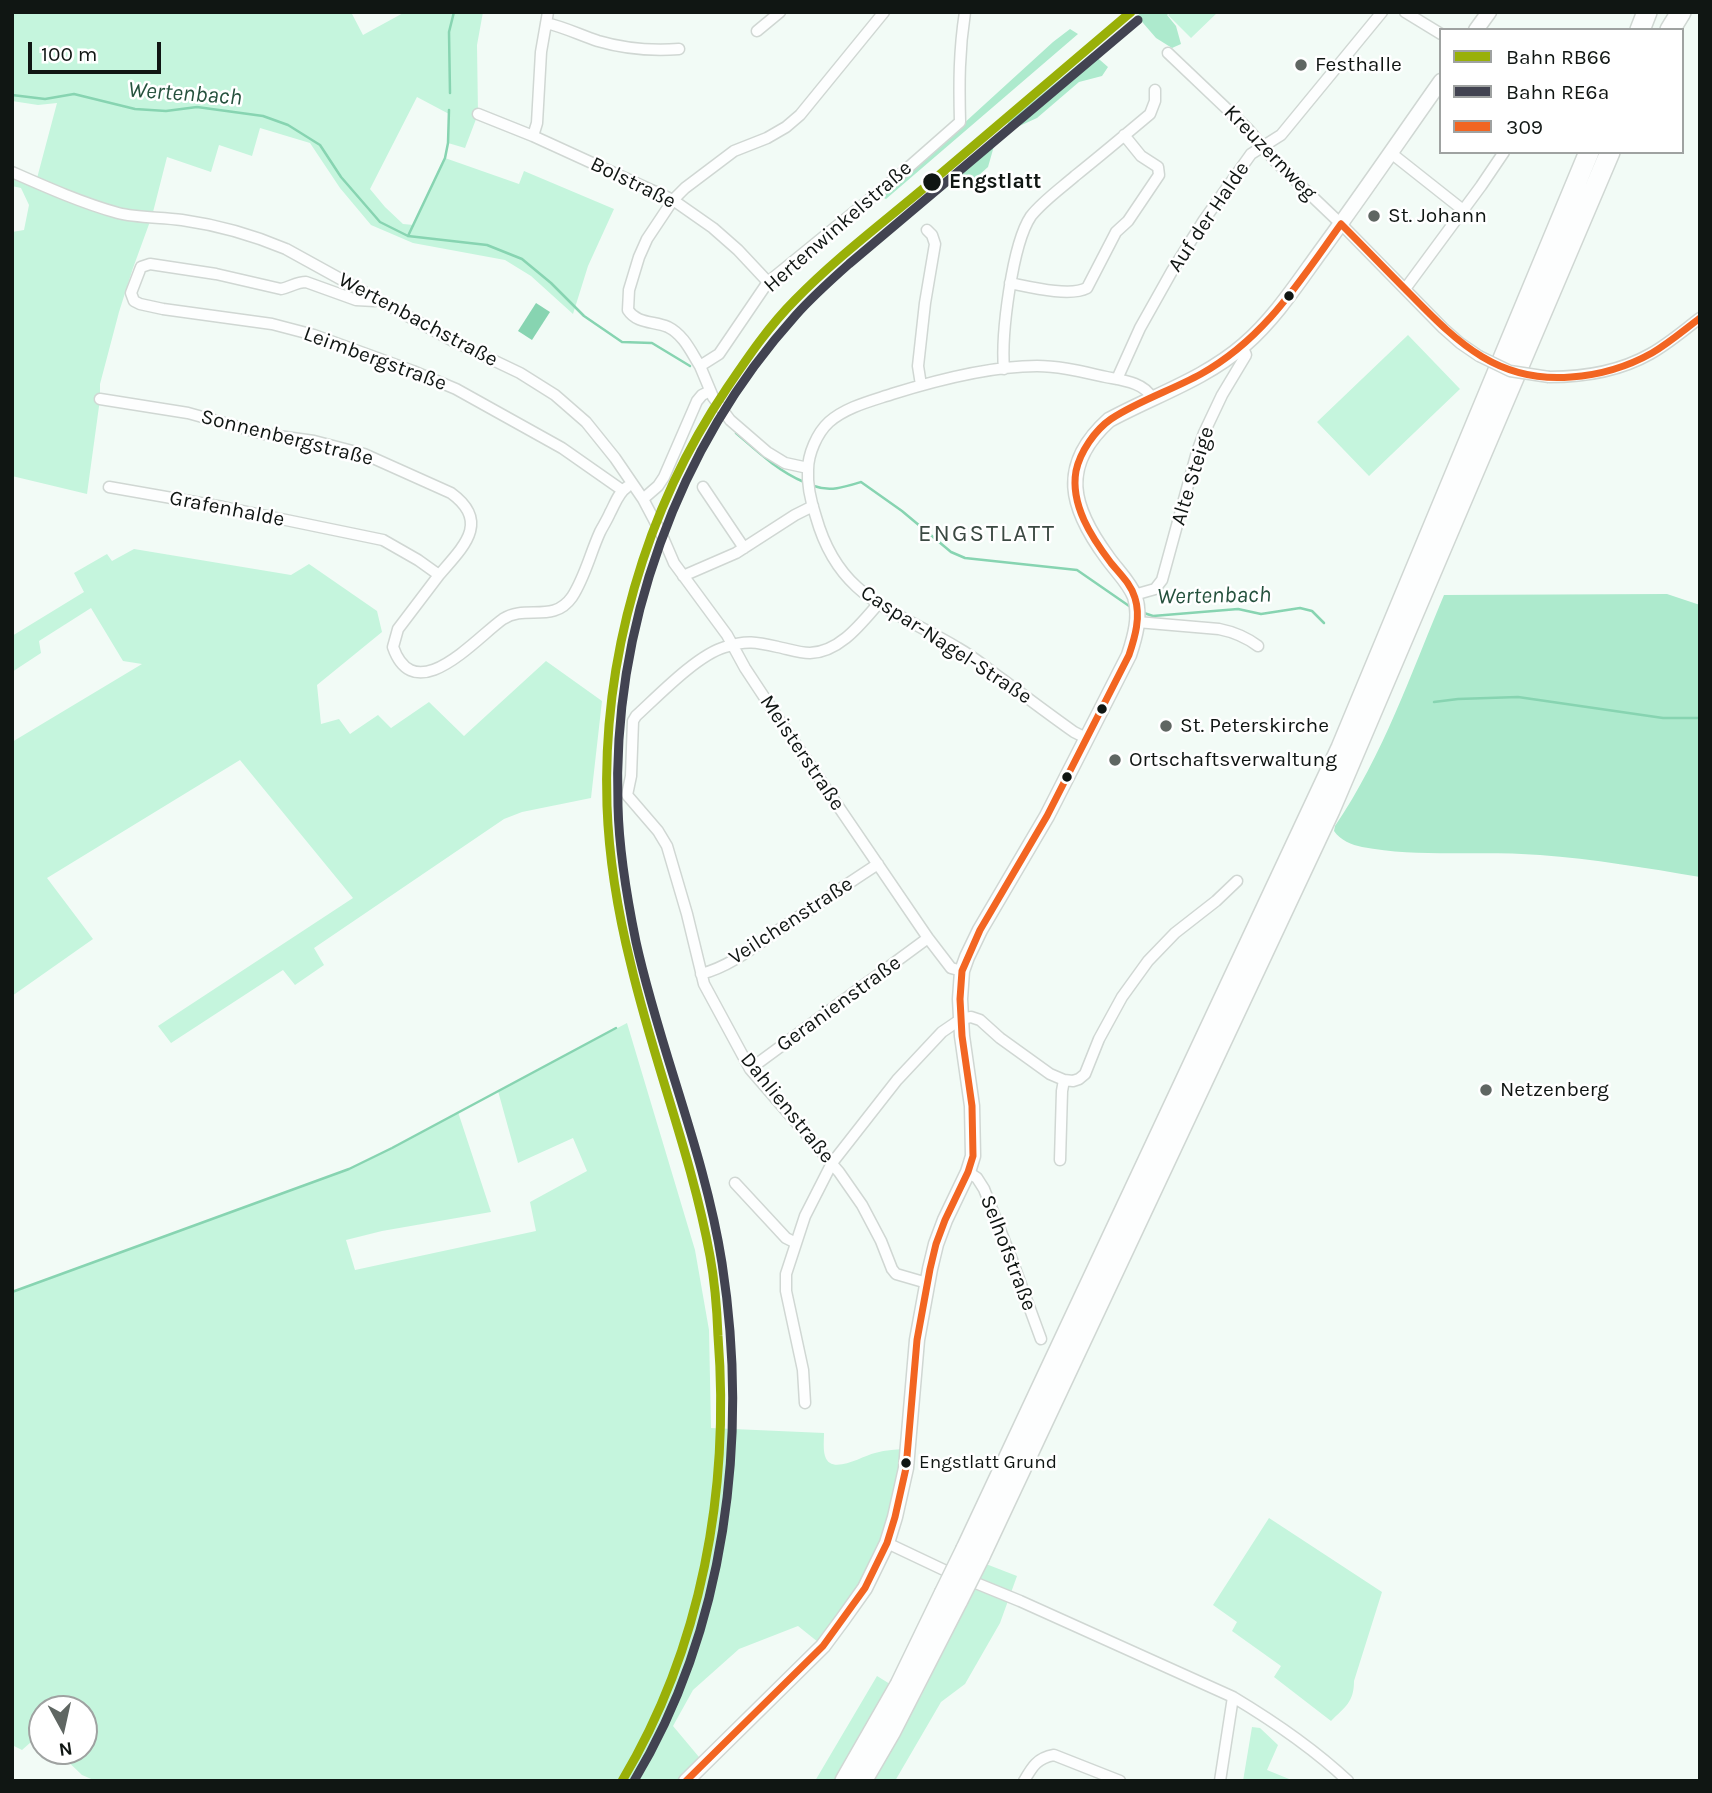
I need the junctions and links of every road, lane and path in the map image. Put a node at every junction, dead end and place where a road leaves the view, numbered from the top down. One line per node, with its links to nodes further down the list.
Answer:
1 (780, 12): 13 (street)
2 (884, 12): 28 (street)
3 (965, 12): 32 (street, Hertenwinkelstraße)
4 (1382, 12): 22 (street, Auf der Halde)
5 (1405, 12): 14 (street)
6 (1489, 12): 11 (street)
7 (1667, 12): 10 (highway)
8 (1681, 12): 12 (highway)
9 (547, 18): 15 (street); 21 (street)
10 (1647, 22)
11 (1477, 28)
12 (1671, 28)
13 (757, 31)
14 (1439, 33)
15 (679, 49)
16 (1168, 53): 22 (street, Kreuzernweg)
17 (1439, 86): 23 (street)
18 (1155, 90): 20 (street)
19 (478, 114): 21 (street, Bolstraße)
20 (1124, 135): 33 (street); 33 (street)
21 (533, 136): 28 (street, Bolstraße)
22 (1263, 147): 30 (street, Kreuzernweg); 40 (street, Auf der Halde)
23 (1391, 153): 29 (street); 30 (street)
24 (1503, 154): 29 (street)
25 (1588, 154): 79 (highway)
26 (1609, 154): 79 (highway)
27 (12, 172): 35 (street, Wertenbachstraße)
28 (673, 200): 32 (street, Bolstraße); 38 (street)
29 (1463, 210): 34 (street)
30 (1341, 224): 34 (street, Kreuzernweg); 37 (street)
31 (927, 230): 41 (street)
32 (768, 282): 38 (street, Hertenwinkelstraße)
33 (1010, 283): 39 (street)
34 (1405, 289): 36 (street, Kreuzernweg, bridge)
35 (378, 301): 46 (street, Wertenbachstraße); 49 (street, Leimbergstraße)
36 (1700, 318)
37 (1242, 346): 43 (street); 56 (street, Alte Steige)
38 (700, 366): 42 (street)
39 (1004, 369): 40 (street, Caspar-Nagel-Straße); 41 (street, Caspar-Nagel-Straße)
40 (1117, 379): 43 (street, Caspar-Nagel-Straße)
41 (921, 385): 45 (street, Caspar-Nagel-Straße)
42 (710, 391): 45 (street); 50 (street)
43 (1152, 398): 56 (street)
44 (100, 399): 54 (street, Sonnenbergstraße)
45 (808, 472): 51 (street, Caspar-Nagel-Straße)
46 (632, 483): 49 (street, Sonnenbergstraße); 50 (street, Wertenbachstraße)
47 (109, 487): 54 (street, Grafenhalde)
48 (703, 487): 53 (street)
49 (622, 490): 54 (street, Sonnenbergstraße)
50 (643, 499): 52 (street, Wertenbachstraße)
51 (813, 506): 53 (street); 57 (street, Caspar-Nagel-Straße)
52 (656, 523): 55 (street, Meisterstraße)
53 (744, 548): 55 (street)
54 (439, 575)
55 (683, 576): 59 (street, Meisterstraße)
56 (1135, 600): 58 (street)
57 (878, 604): 59 (street); 61 (street, Caspar-Nagel-Straße)
58 (1137, 622): 60 (street); 61 (street)
59 (733, 645): 62 (street, Meisterstraße); 66 (street, Dahlienstraße)
60 (1258, 646)
61 (1086, 738): 65 (street)
62 (878, 864): 64 (street, Meisterstraße); 66 (street, Veilchenstraße)
63 (1237, 881): 69 (street)
64 (928, 939): 65 (street, Meisterstraße); 68 (street, Geranienstraße)
65 (962, 971): 67 (street)
66 (701, 974): 68 (street, Dahlienstraße)
67 (961, 1019): 69 (street); 71 (street); 72 (street)
68 (750, 1069): 71 (street, Dahlienstraße)
69 (1064, 1080): 70 (street)
70 (1060, 1160)
71 (832, 1163): 74 (street); 75 (street, Dahlienstraße)
72 (968, 1172): 75 (street); 76 (street, Selhofstraße)
73 (735, 1184): 74 (street)
74 (796, 1243): 77 (street)
75 (927, 1283): 78 (street)
76 (1041, 1339)
77 (805, 1403)
78 (887, 1543): 81 (street); 82 (street)
79 (973, 1553): 80 (highway, bridge)
80 (951, 1597): 83 (highway); 84 (highway)
81 (1233, 1697): 87 (street); 88 (street)
82 (686, 1781)
83 (845, 1781)
84 (862, 1781)
85 (1024, 1781): 86 (street)
86 (1120, 1781)
87 (1220, 1781)
88 (1348, 1781)

